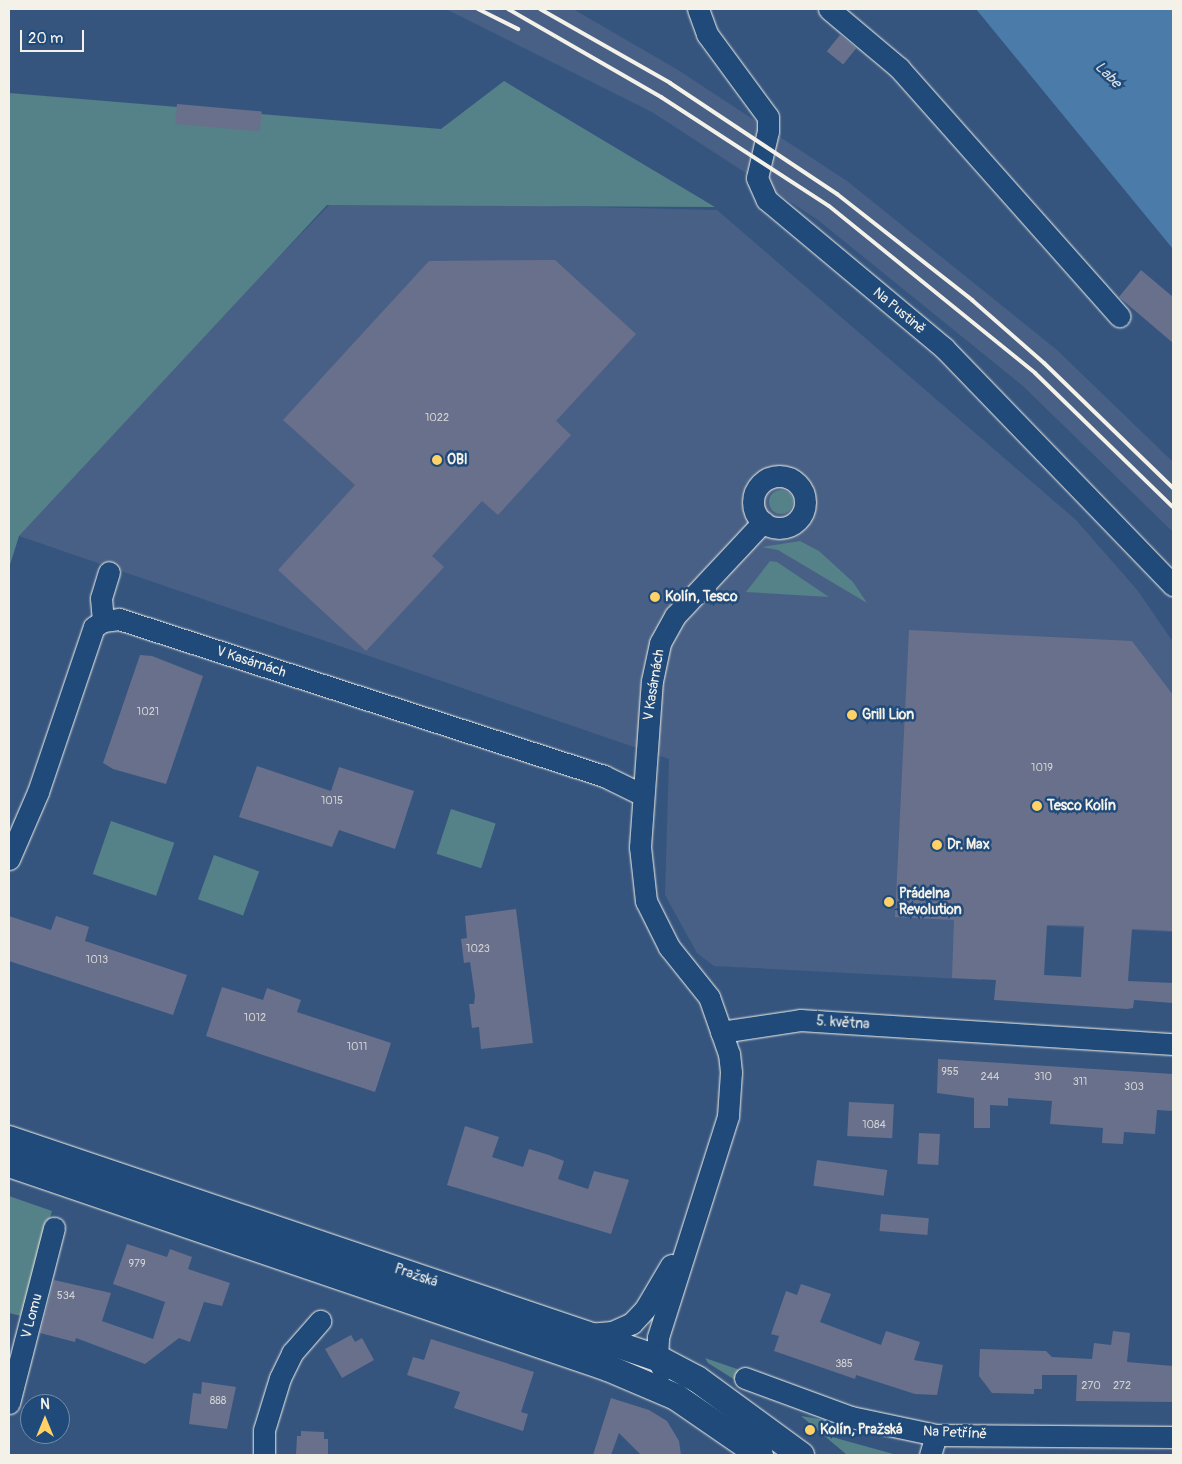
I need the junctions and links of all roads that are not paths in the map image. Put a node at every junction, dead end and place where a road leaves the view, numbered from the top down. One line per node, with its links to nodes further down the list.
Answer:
1 (698, 9): 6 (street, Na Pustině)
2 (829, 9): 3 (street)
3 (1119, 316)
4 (763, 522): 8 (street, V Kasárnách)
5 (109, 572): 7 (street)
6 (1173, 585)
7 (103, 621): 8 (street, V Kasárnách); 9 (street)
8 (643, 795): 10 (street, V Kasárnách)
9 (9, 859)
10 (721, 1032): 11 (street, 5. května); 15 (street)
11 (1173, 1044)
12 (9, 1138): 17 (street, Pražská)
13 (9, 1164): 19 (street, Pražská)
14 (54, 1228): 22 (street, V Lomu)
15 (690, 1233): 17 (street); 18 (street)
16 (320, 1321): 25 (street)
17 (588, 1334): 18 (street, Pražská)
18 (657, 1358): 19 (street); 21 (street); 27 (street, Pražská)
19 (608, 1368): 21 (street, Pražská)
20 (745, 1378): 23 (street, Na Petříně)
21 (676, 1397): 26 (street, Pražská)
22 (9, 1403)
23 (936, 1434): 24 (street, Na Petříně); 28 (street)
24 (1173, 1437)
25 (264, 1455)
26 (760, 1455)
27 (801, 1455)
28 (930, 1455)

